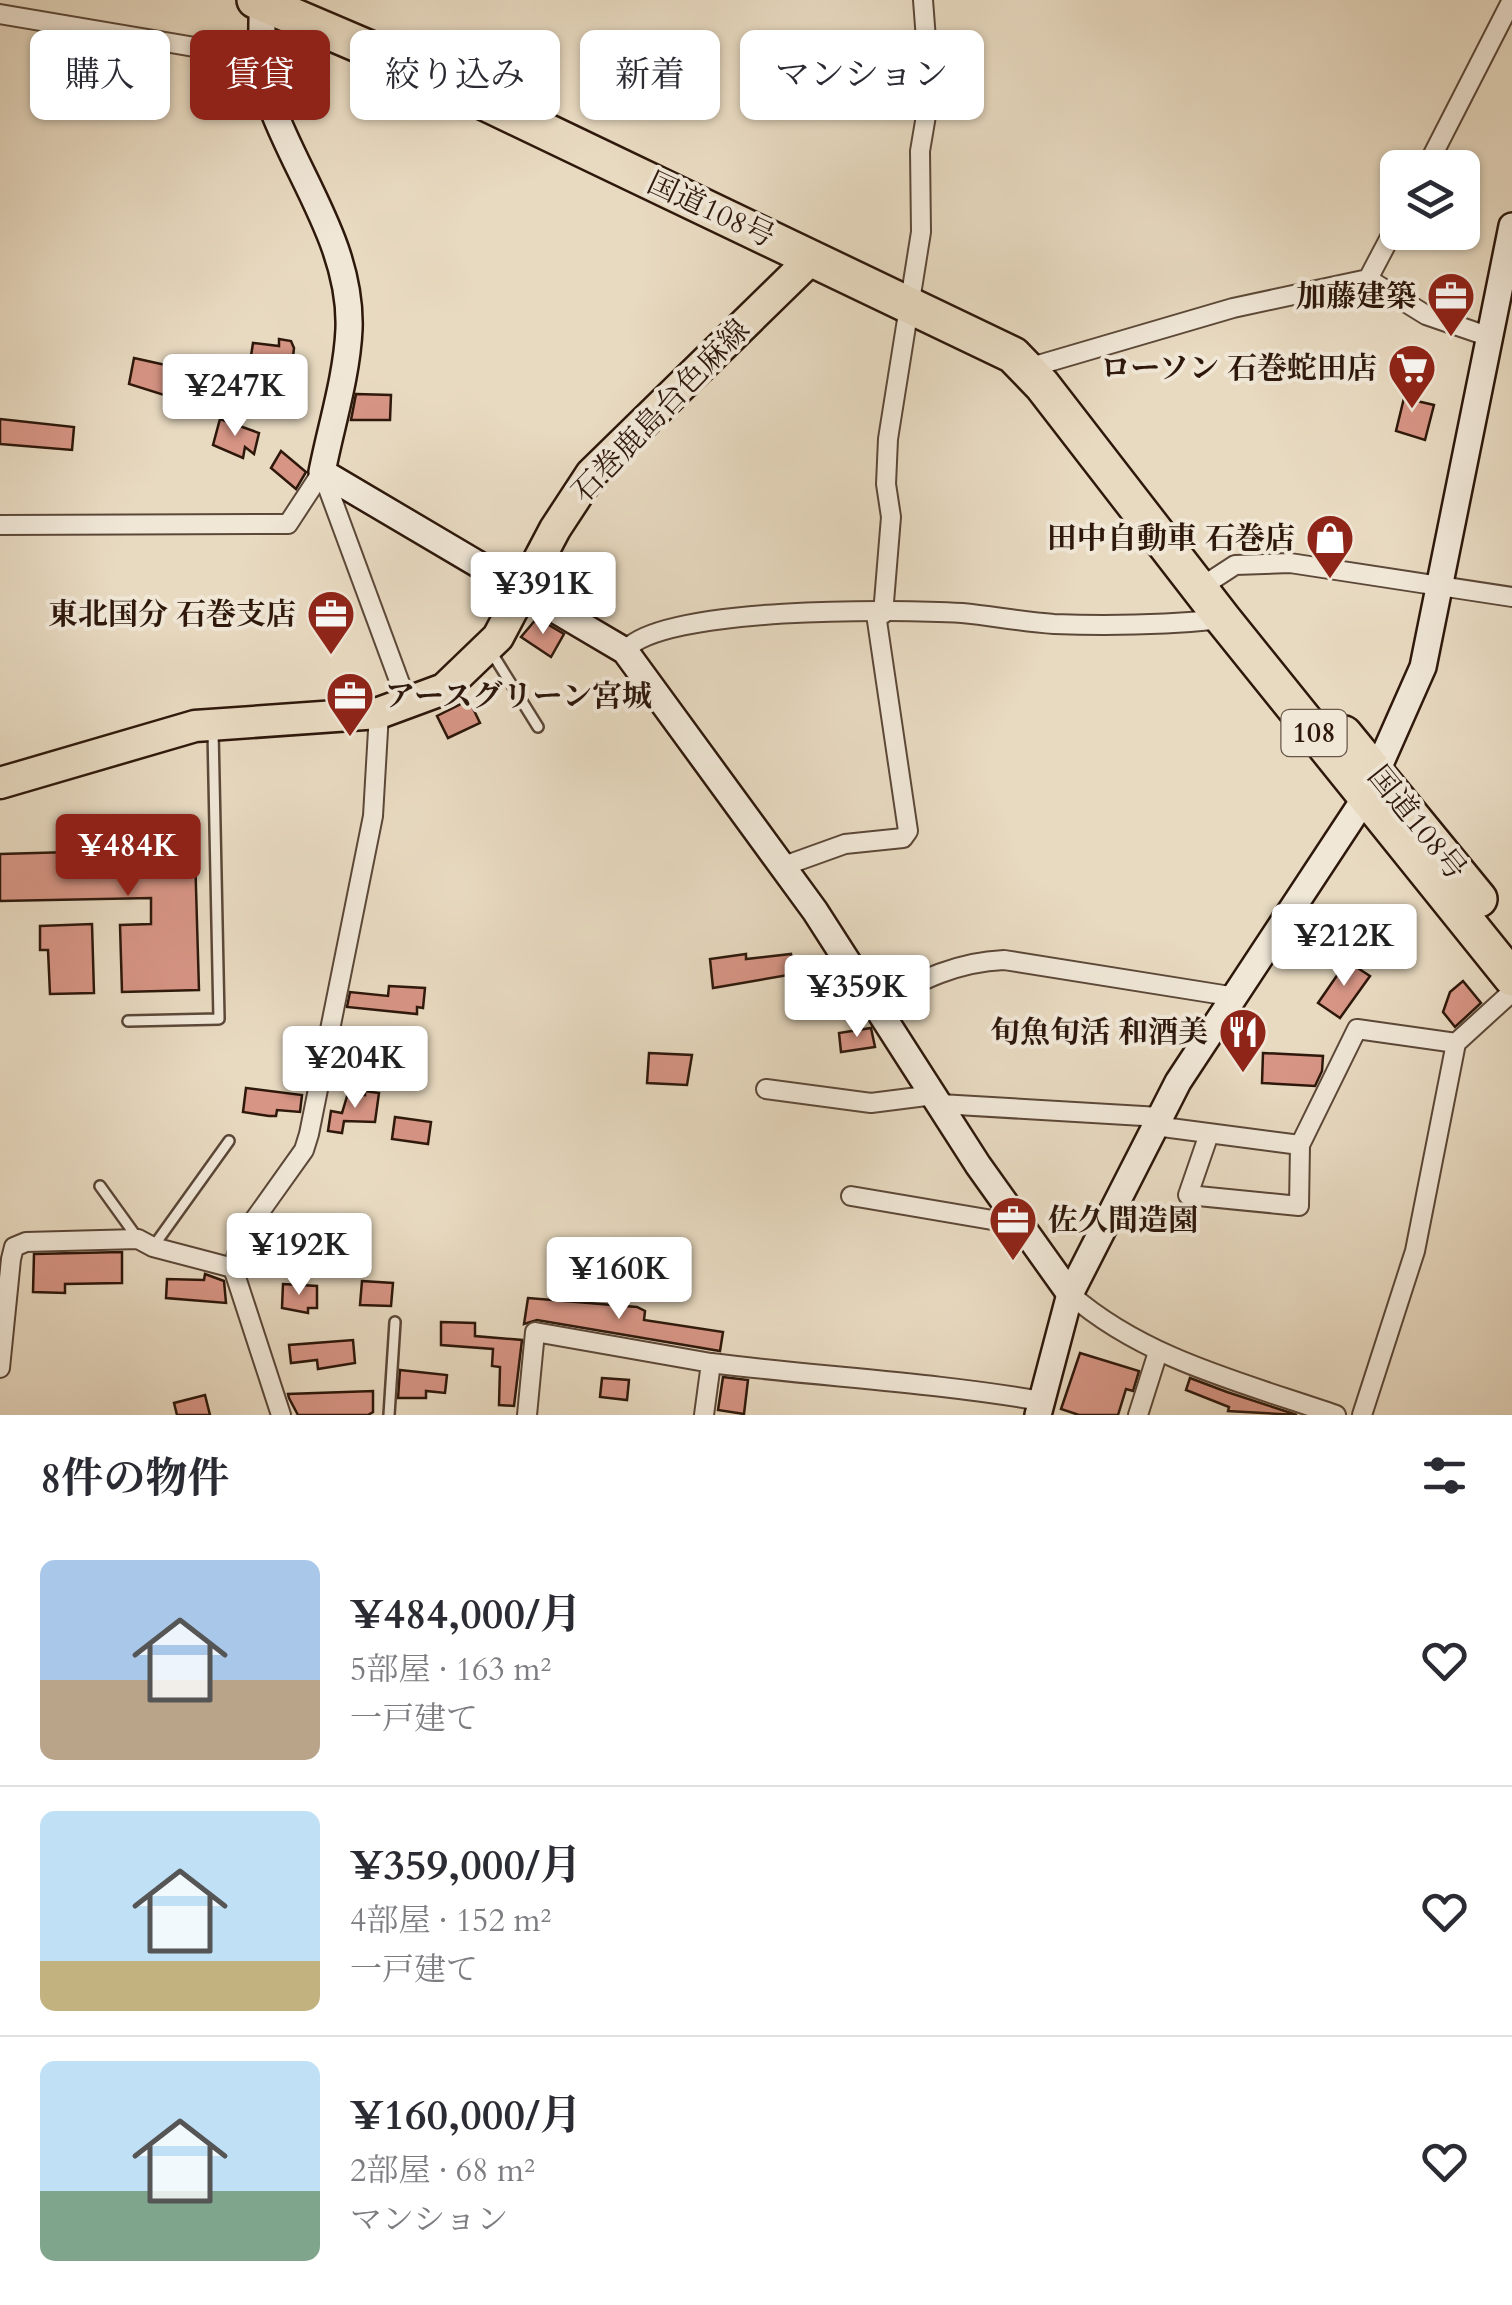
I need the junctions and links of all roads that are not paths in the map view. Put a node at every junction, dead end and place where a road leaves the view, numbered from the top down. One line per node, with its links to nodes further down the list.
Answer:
1 (923, 0): 13 (street)
2 (1512, 0): 8 (street)
3 (260, 1): 5 (street); 11 (highway, 国道108号 / 108)
4 (0, 14): 6 (street)
5 (260, 30)
6 (190, 46)
7 (280, 120): 16 (street)
8 (1435, 150)
9 (1512, 226): 14 (street)
10 (1383, 250): 12 (street)
11 (812, 258): 13 (highway, 国道108号 / 108); 21 (main road, 石巻鹿島台色麻線)
12 (1368, 279): 14 (street); 15 (street)
13 (912, 306): 15 (highway, 国道108号 / 108); 23 (street)
14 (1501, 334): 20 (street)
15 (1028, 368): 17 (highway, 国道108号 / 108)
16 (322, 472): 18 (street); 21 (street); 27 (street)
17 (1119, 485): 19 (highway, 国道108号 / 108); 24 (highway, 国道108号 / 108)
18 (0, 524)
19 (1212, 580): 20 (street); 31 (highway, 国道108号 / 108)
20 (1442, 586): 22 (street); 31 (street)
21 (522, 593): 25 (main road, 石巻鹿島台色麻線); 26 (street)
22 (1512, 597)
23 (880, 614): 24 (street); 26 (street); 32 (street)
24 (1223, 619): 31 (highway, 国道108号 / 108)
25 (489, 648): 27 (main road, 石巻鹿島台色麻線); 29 (lane)
26 (625, 652): 32 (street)
27 (393, 709): 28 (main road, 石巻鹿島台色麻線); 50 (street)
28 (212, 724): 30 (main road, 石巻鹿島台色麻線); 38 (lane)
29 (538, 727)
30 (0, 783)
31 (1371, 786): 33 (highway, 国道108号 / 108); 34 (highway, 国道108号 / 108); 36 (street)
32 (781, 867): 37 (street)
33 (1512, 940)
34 (1512, 978)
35 (1512, 992): 39 (street)
36 (1236, 997): 37 (street); 42 (street)
37 (878, 1003): 41 (street)
38 (128, 1021)
39 (1456, 1043): 45 (street); 63 (street)
40 (766, 1088): 41 (street)
41 (937, 1099): 42 (street); 48 (street)
42 (1157, 1122): 43 (street); 51 (street)
43 (1209, 1134): 45 (street); 45 (street)
44 (229, 1141): 49 (lane)
45 (1300, 1145)
46 (100, 1186): 49 (lane)
47 (851, 1196): 48 (street)
48 (1022, 1225): 51 (street)
49 (145, 1243): 50 (street); 55 (street)
50 (233, 1268): 57 (street)
51 (1070, 1294): 53 (street); 56 (street)
52 (395, 1322): 58 (lane)
53 (1158, 1352): 61 (street); 62 (street)
54 (711, 1363): 56 (street); 59 (street); 60 (street)
55 (0, 1368)
56 (1040, 1408)
57 (281, 1415)
58 (389, 1415)
59 (527, 1415)
60 (704, 1415)
61 (1138, 1415)
62 (1336, 1415)
63 (1362, 1415)

